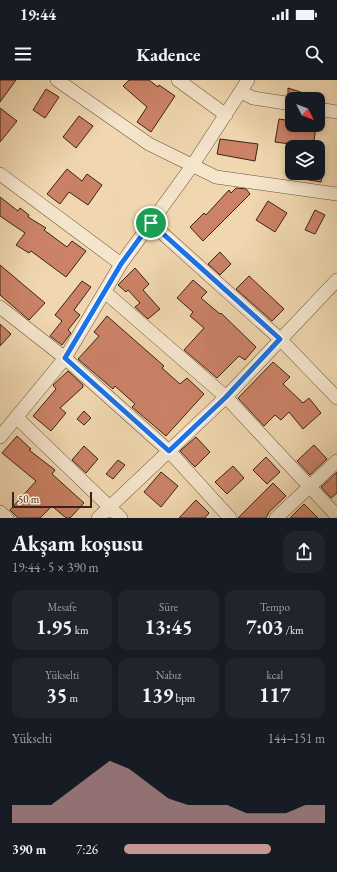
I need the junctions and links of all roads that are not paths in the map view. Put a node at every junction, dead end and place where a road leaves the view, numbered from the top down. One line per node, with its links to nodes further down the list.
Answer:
1 (57, 80): 9 (street)
2 (178, 80): 8 (street)
3 (248, 80): 4 (street)
4 (241, 92): 5 (street); 8 (street)
5 (285, 103)
6 (325, 110): 7 (street)
7 (337, 112)
8 (226, 115): 9 (street)
9 (192, 166): 11 (street); 12 (street)
10 (0, 174): 13 (street)
11 (337, 194)
12 (151, 223): 13 (street); 17 (street)
13 (121, 264): 15 (street)
14 (337, 280): 17 (street)
15 (105, 292): 18 (street); 20 (street)
16 (0, 307): 18 (street)
17 (280, 339): 19 (street); 20 (street)
18 (65, 358): 21 (street); 23 (street)
19 (335, 393)
20 (226, 397): 23 (street); 25 (street)
21 (16, 417): 22 (street); 26 (street)
22 (0, 437)
23 (169, 451): 26 (street); 32 (street)
24 (337, 461): 25 (street)
25 (310, 488): 28 (street); 33 (street)
26 (110, 506): 30 (street); 31 (street)
27 (0, 512): 29 (street)
28 (337, 516)
29 (7, 518)
30 (98, 518)
31 (120, 518)
32 (230, 518)
33 (276, 518)

